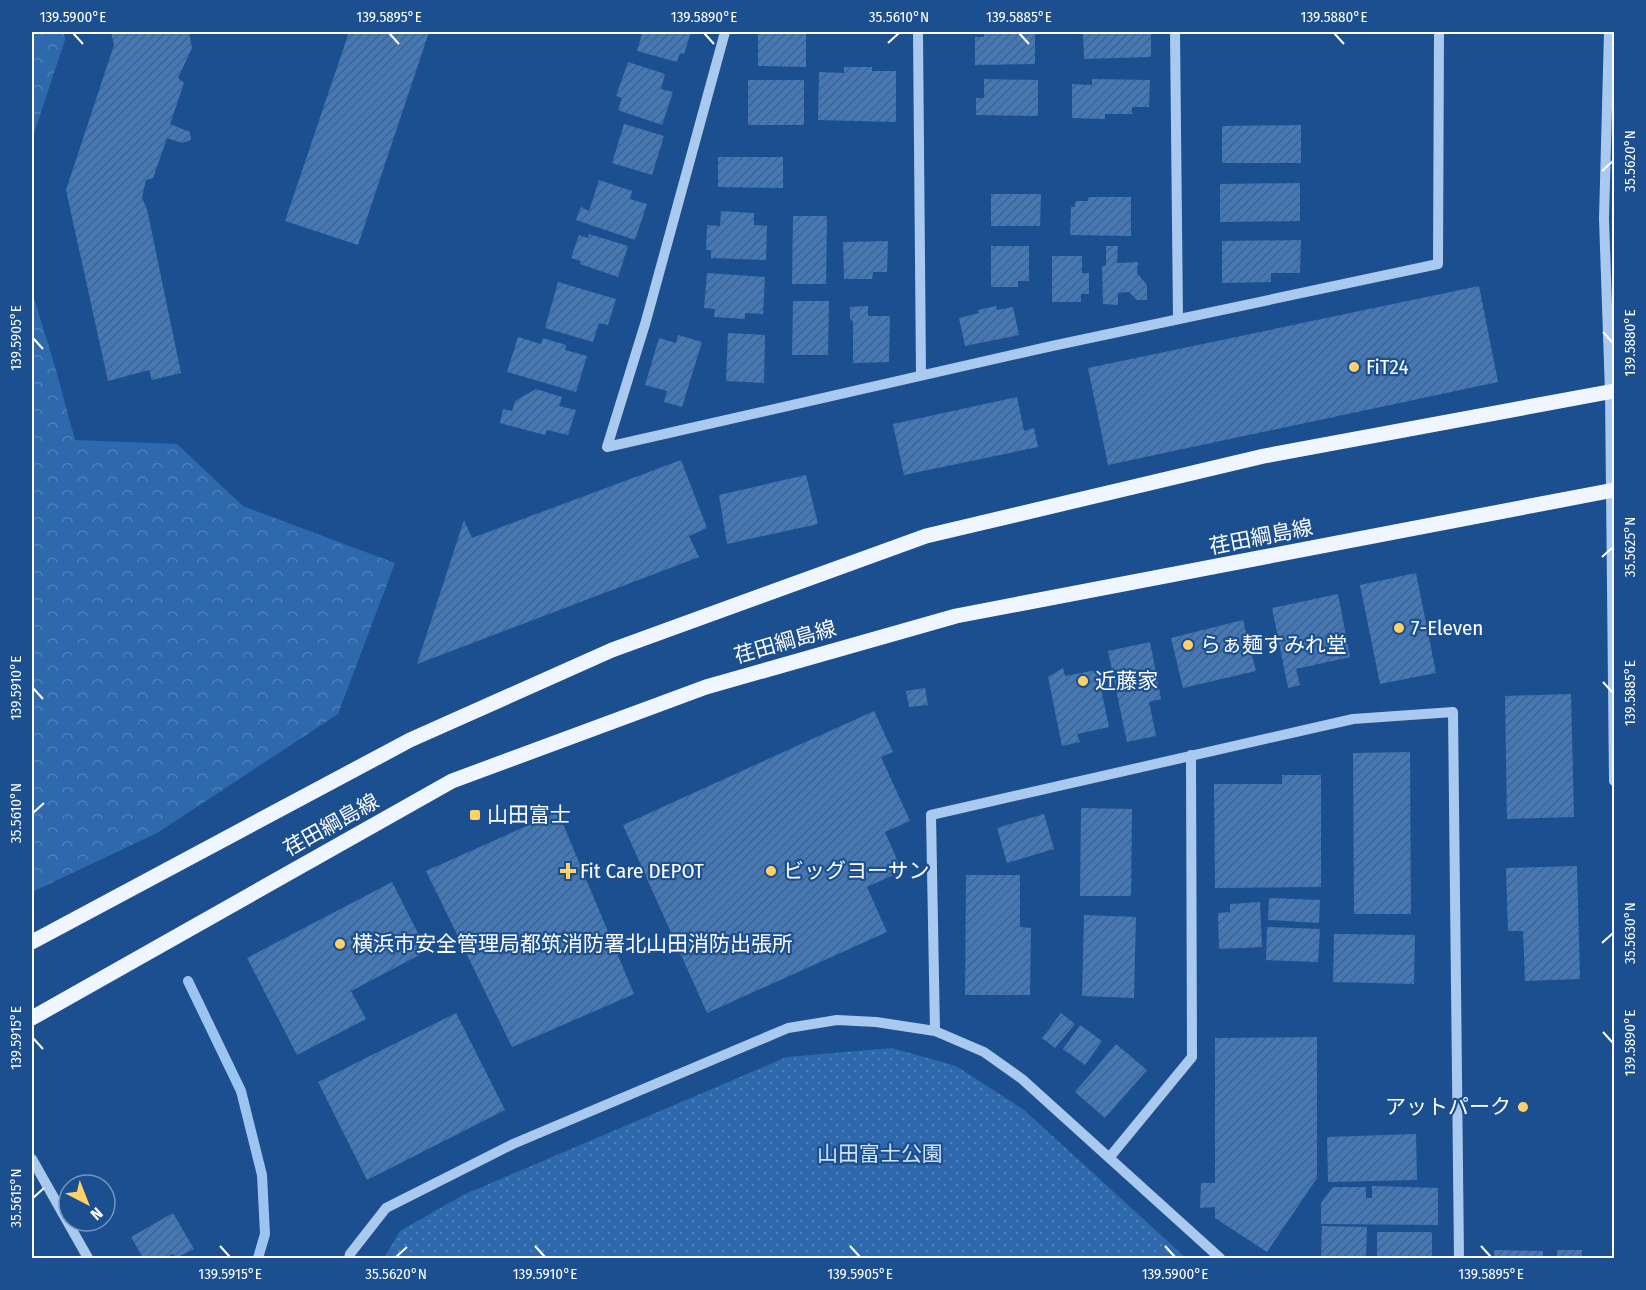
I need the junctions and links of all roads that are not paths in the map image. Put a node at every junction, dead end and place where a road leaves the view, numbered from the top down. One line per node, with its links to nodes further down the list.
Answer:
1 (725, 32): 7 (street)
2 (918, 32): 7 (street)
3 (1175, 32): 6 (street)
4 (1439, 32): 6 (street)
5 (1609, 32): 8 (street)
6 (1178, 319): 7 (street)
7 (921, 375)
8 (1612, 391): 9 (street); 12 (main road, 荏田綱島線)
9 (1613, 491): 11 (street); 13 (main road, 荏田綱島線)
10 (1191, 755): 14 (street); 15 (street); 20 (street)
11 (1614, 781)
12 (32, 942)
13 (32, 1018)
14 (935, 1031): 15 (street); 18 (street)
15 (1109, 1158): 19 (street)
16 (32, 1159): 17 (street)
17 (88, 1258)
18 (349, 1258)
19 (1220, 1258)
20 (1458, 1258)

